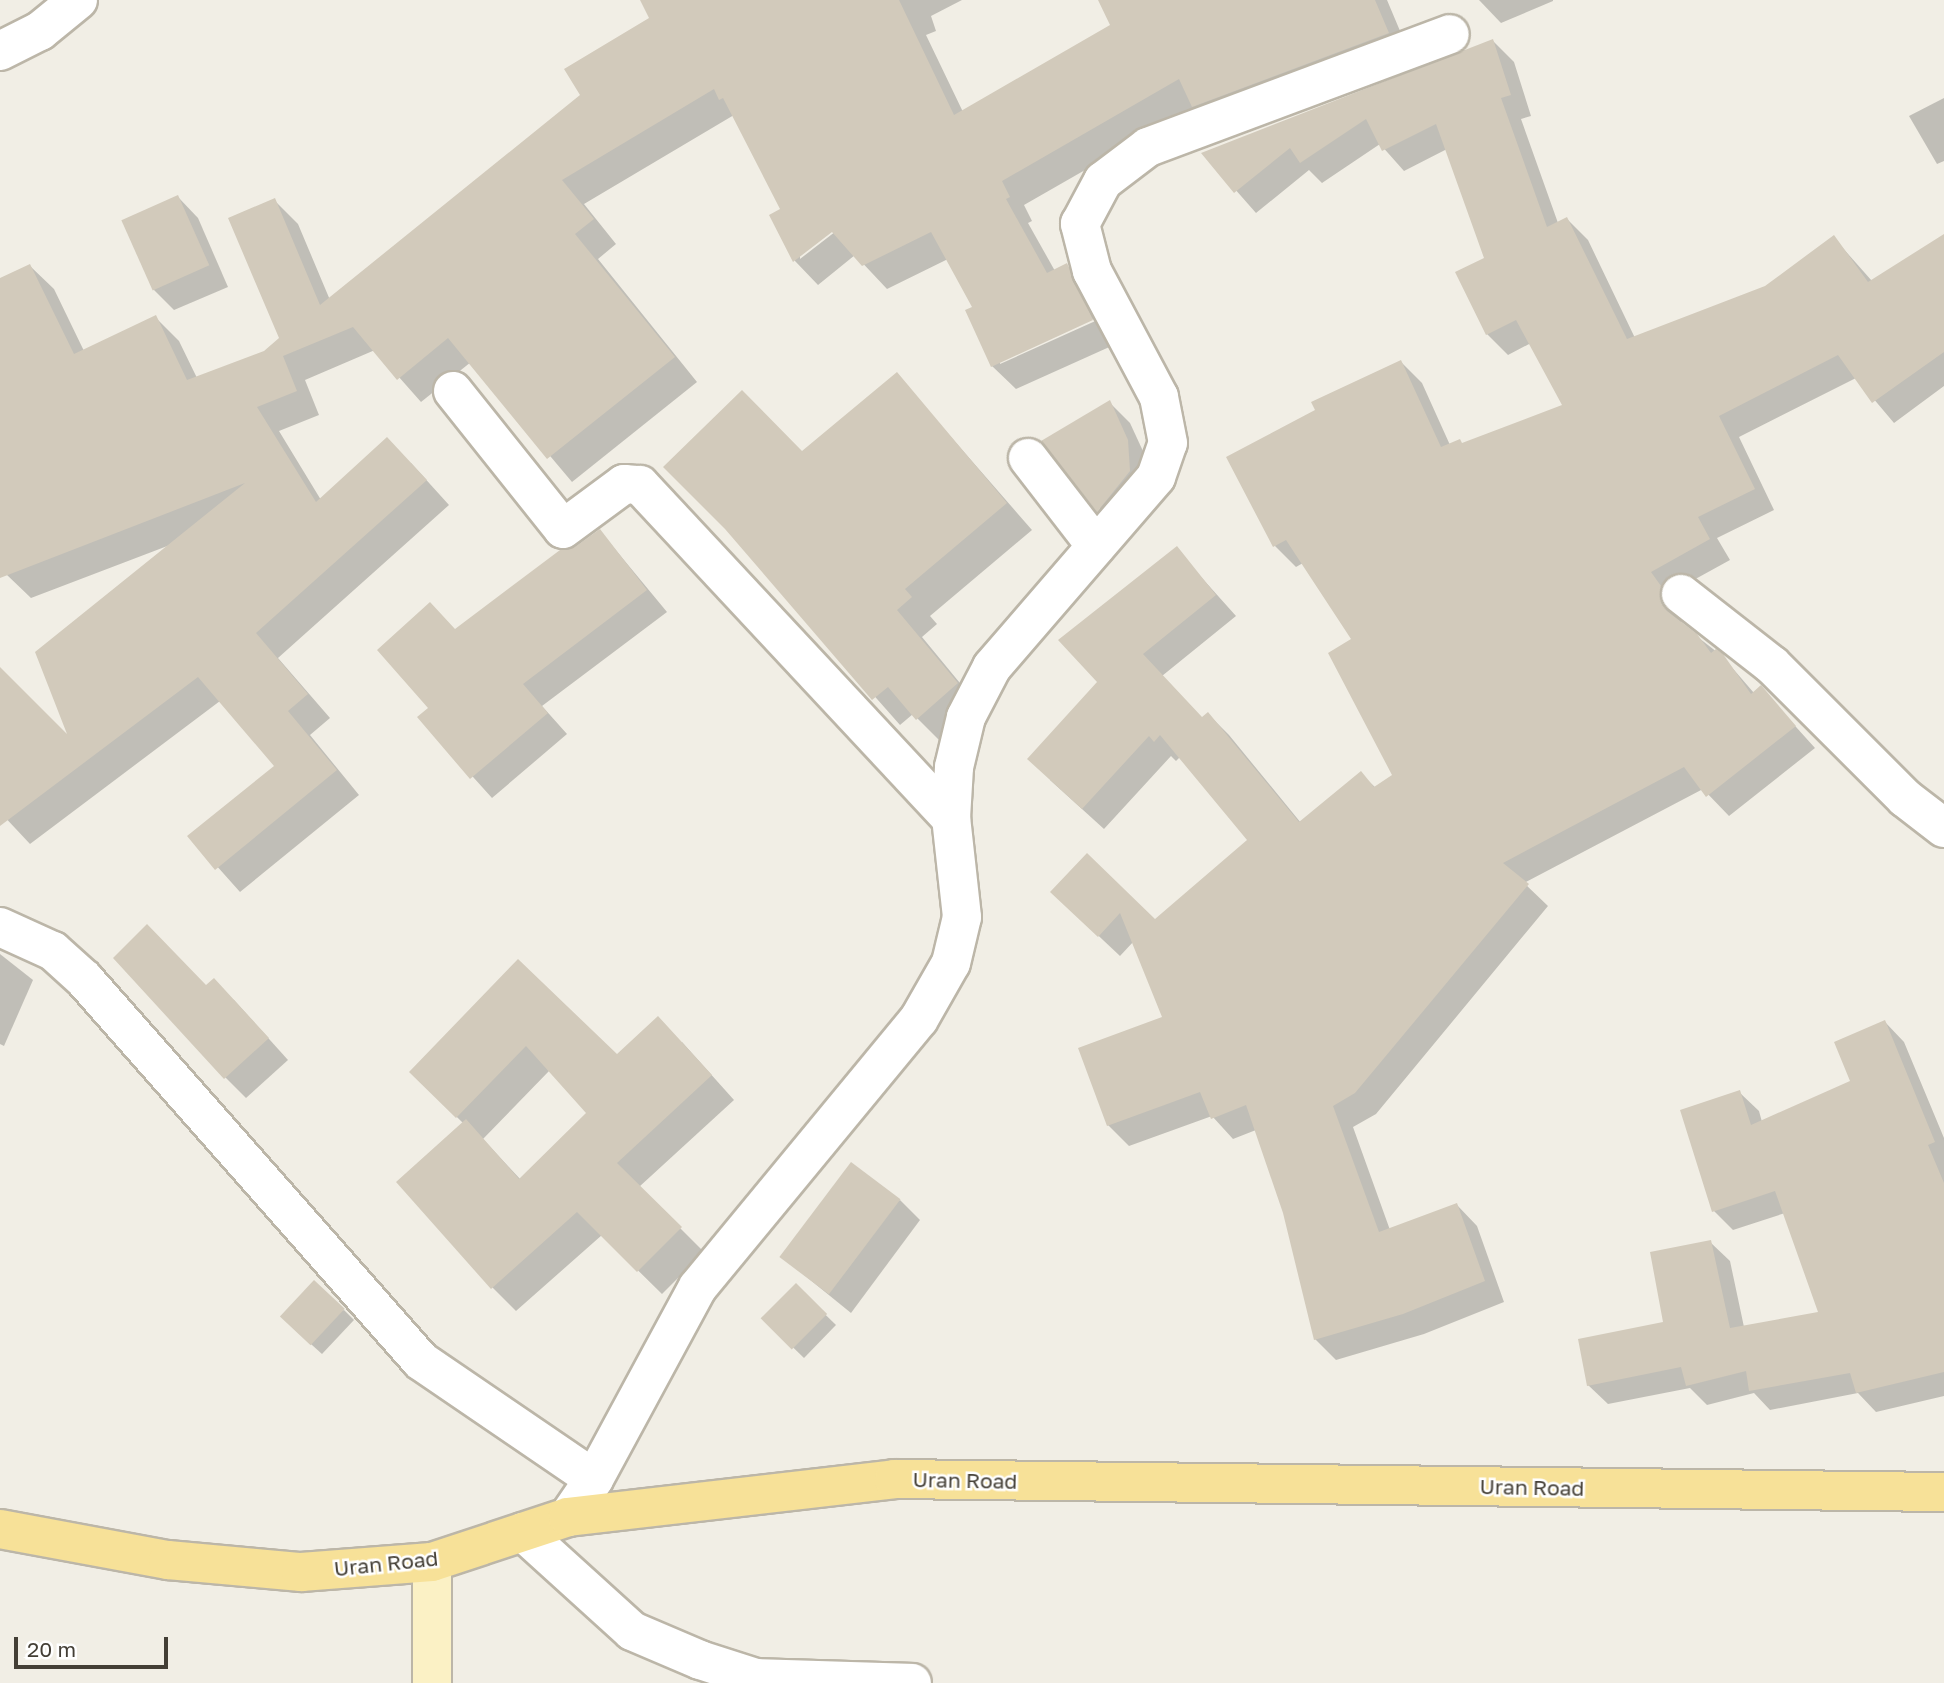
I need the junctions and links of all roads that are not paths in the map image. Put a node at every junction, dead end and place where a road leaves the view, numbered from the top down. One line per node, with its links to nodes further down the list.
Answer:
1 (78, 0): 3 (street)
2 (1450, 34): 6 (street)
3 (0, 51)
4 (453, 391): 8 (street)
5 (1028, 458): 6 (street)
6 (1096, 546): 8 (street)
7 (1681, 594): 9 (street)
8 (951, 818): 11 (street)
9 (1944, 828)
10 (0, 927): 11 (street)
11 (594, 1479): 13 (street)
12 (1944, 1492): 13 (main road, Uran Road)
13 (568, 1517): 15 (main road, Uran Road)
14 (0, 1529): 16 (main road, Uran Road)
15 (523, 1532): 16 (main road, Uran Road); 18 (street)
16 (432, 1562): 17 (street)
17 (432, 1683)
18 (912, 1683)

